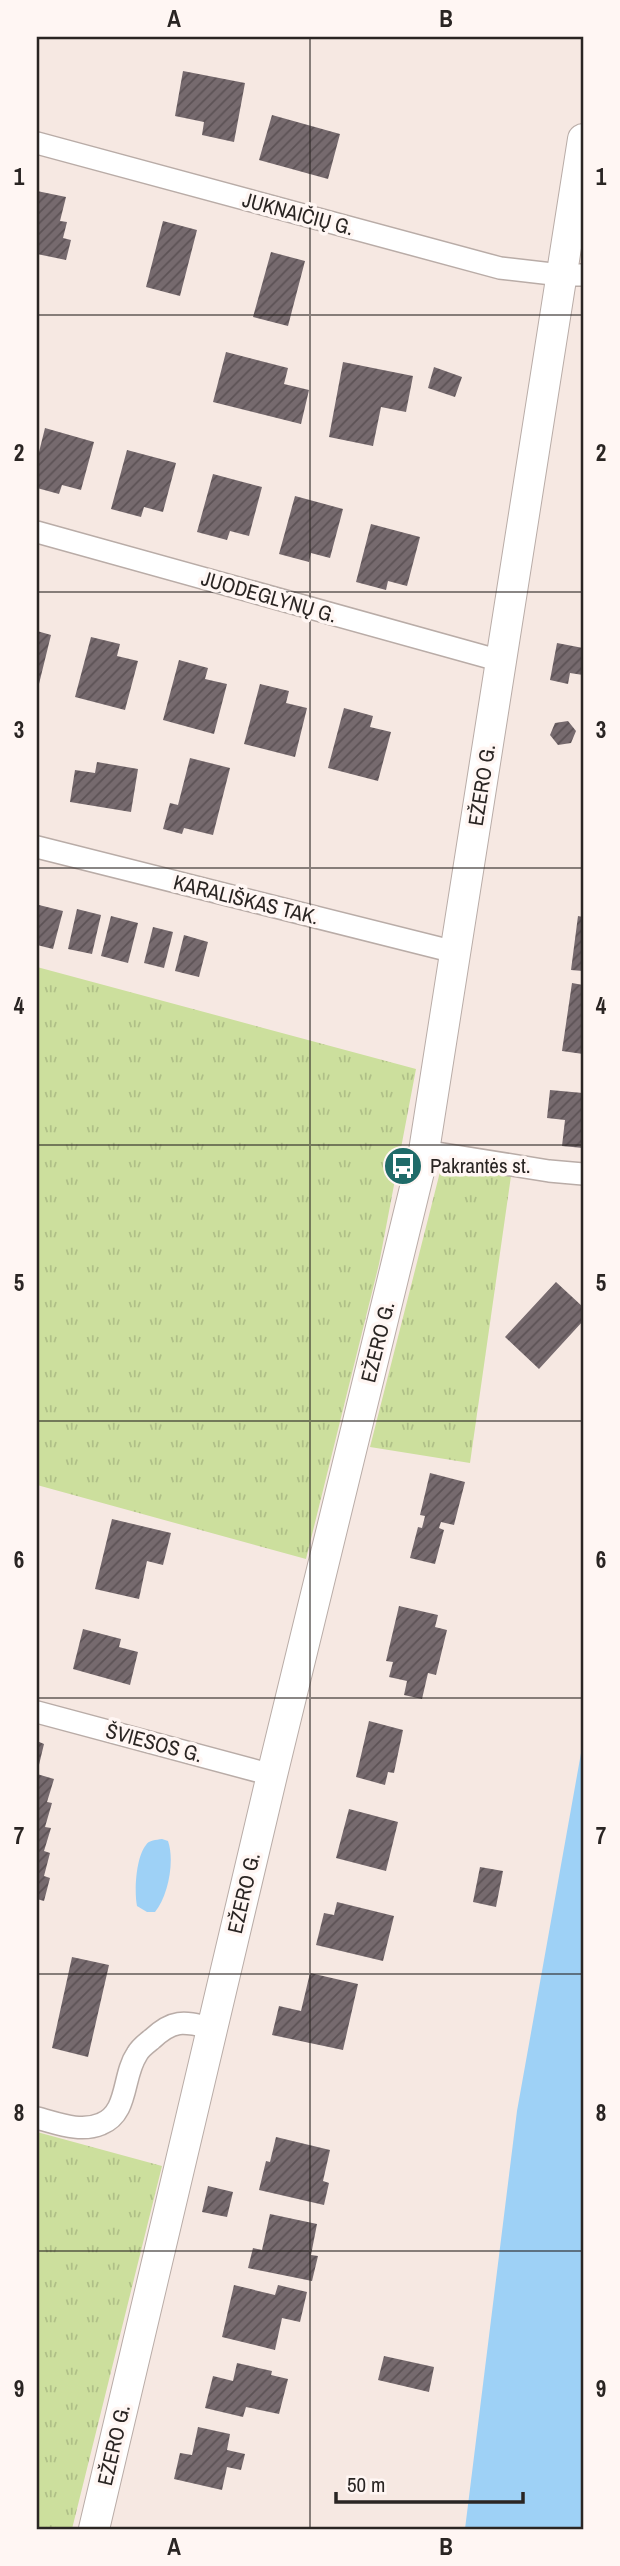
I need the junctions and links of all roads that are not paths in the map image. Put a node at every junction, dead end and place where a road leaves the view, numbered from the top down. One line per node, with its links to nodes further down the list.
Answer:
1 (583, 139): 3 (main road, EŽERO G.)
2 (37, 143): 3 (street, JUKNAIČIŲ G.)
3 (572, 275): 5 (main road, EŽERO G.)
4 (37, 532): 5 (street, JUODEGLYNŲ G.)
5 (501, 661): 7 (main road, EŽERO G.)
6 (37, 847): 7 (street, KARALIŠKAS TAK.)
7 (455, 952): 8 (main road, EŽERO G.)
8 (424, 1151): 9 (street); 11 (main road, EŽERO G.)
9 (583, 1174)
10 (37, 1712): 11 (street, ŠVIESOS G.)
11 (272, 1775): 12 (main road, EŽERO G.)
12 (212, 2028): 13 (street); 14 (main road, EŽERO G.)
13 (37, 2118)
14 (94, 2529)

